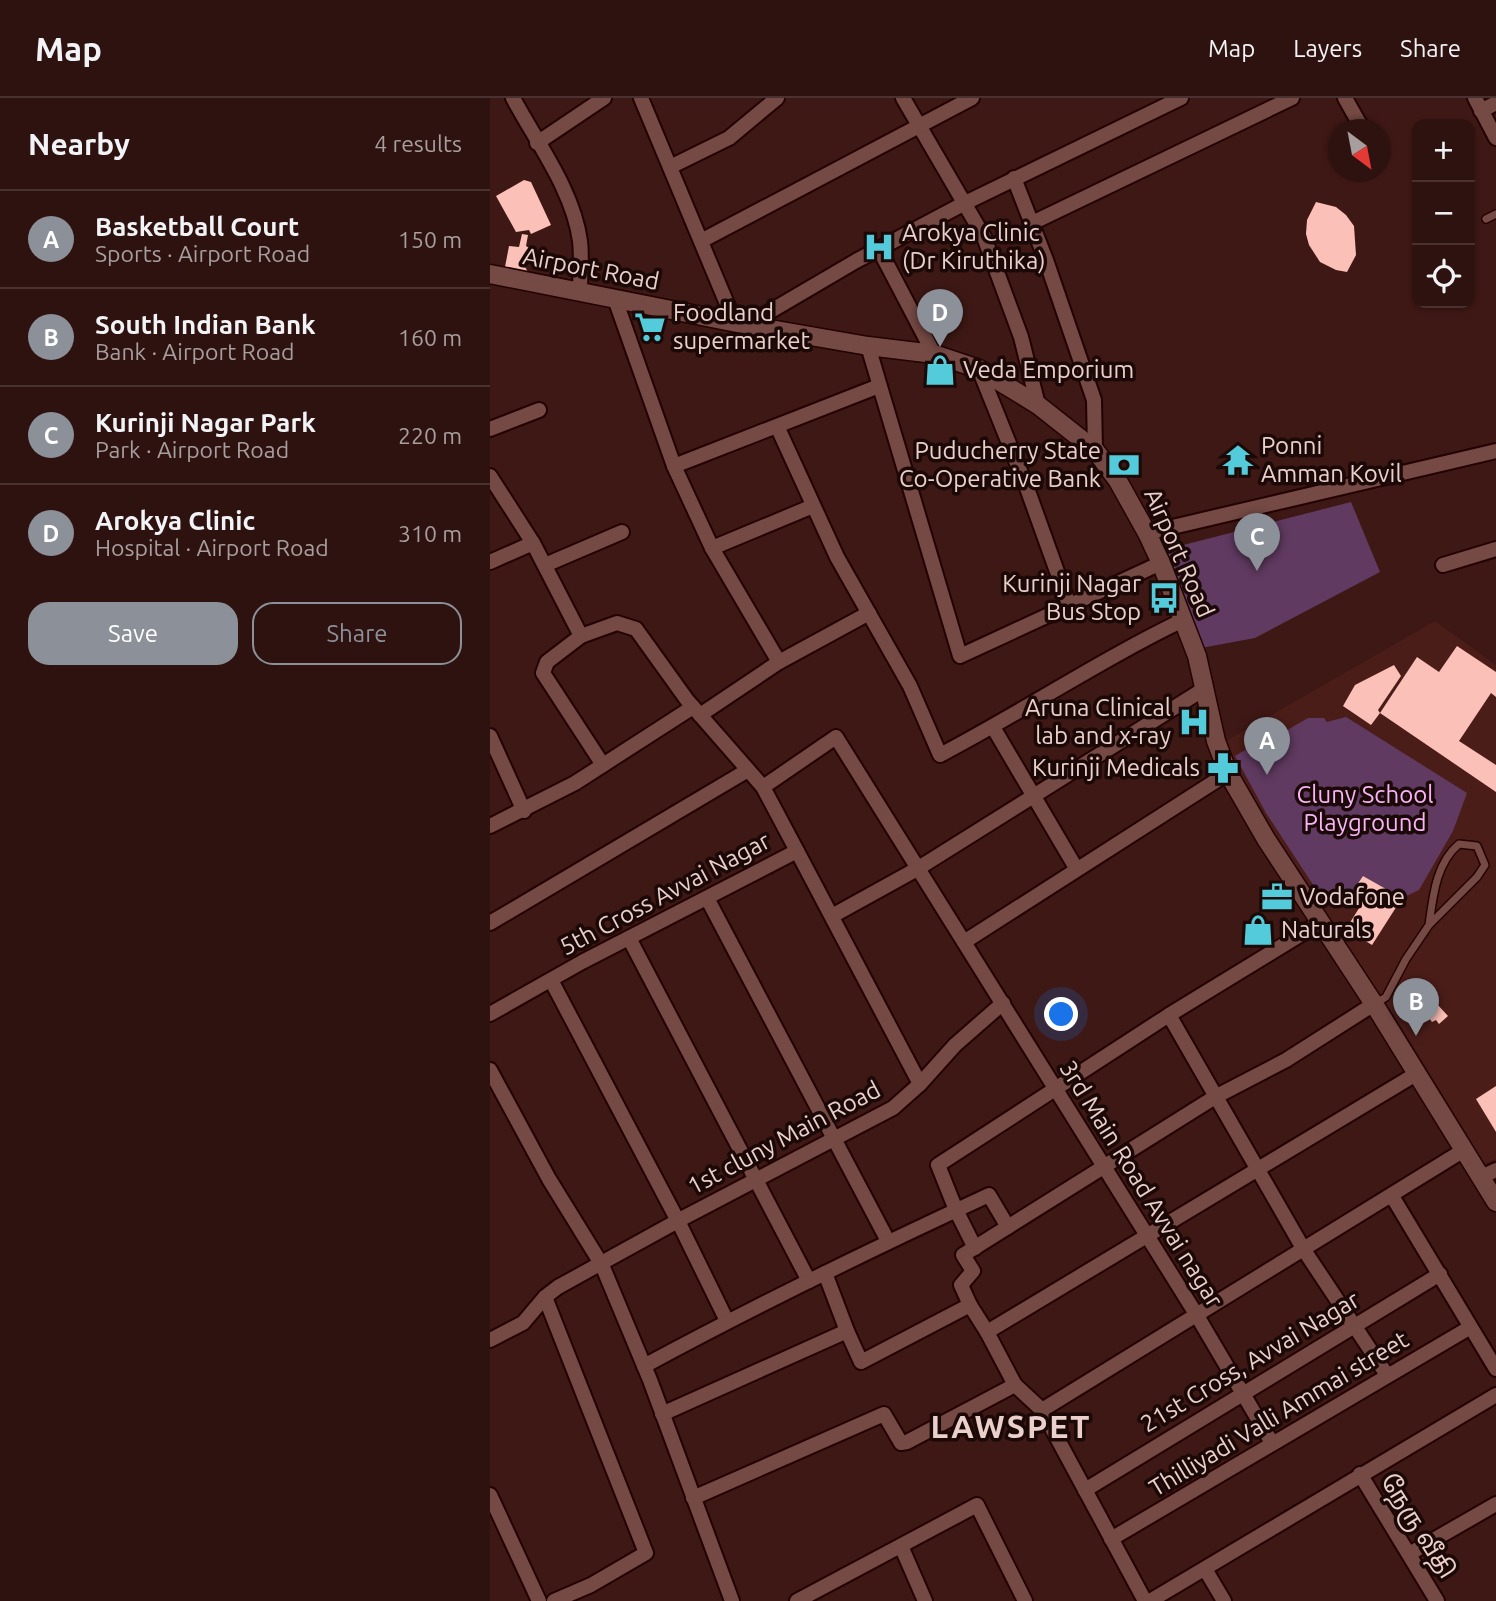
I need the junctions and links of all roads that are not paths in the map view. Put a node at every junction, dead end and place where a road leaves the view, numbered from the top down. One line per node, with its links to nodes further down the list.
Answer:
1 (513, 98): 15 (street)
2 (604, 98): 15 (street)
3 (641, 98): 16 (street)
4 (777, 98): 16 (street)
5 (903, 98): 13 (street)
6 (972, 98): 13 (street)
7 (1181, 98): 17 (street)
8 (1292, 98): 21 (street)
9 (1345, 98): 12 (street)
10 (1496, 103): 11 (street)
11 (1478, 104): 14 (street)
12 (1357, 119)
13 (918, 126): 18 (street); 22 (street)
14 (1496, 138)
15 (537, 143): 25 (street)
16 (670, 167): 22 (street)
17 (1014, 178): 18 (street); 21 (street)
18 (964, 204): 23 (street); 32 (street)
19 (1496, 214): 20 (lane)
20 (1486, 219)
21 (1032, 223): 36 (street)
22 (701, 241): 27 (street)
23 (879, 249): 27 (street); 29 (street)
24 (490, 274): 25 (street, Airport Road)
25 (580, 291): 26 (street, Airport Road)
26 (615, 299): 27 (street, Airport Road); 38 (street)
27 (741, 324): 28 (street, Airport Road)
28 (867, 346): 29 (street, Airport Road); 31 (street)
29 (934, 354): 30 (street, Airport Road)
30 (979, 369): 32 (street, Airport Road); 50 (street)
31 (879, 386): 34 (street); 50 (street)
32 (1038, 405): 36 (street, Airport Road)
33 (539, 410): 35 (street)
34 (777, 426): 38 (street); 40 (street)
35 (490, 429)
36 (1095, 450): 42 (street, Airport Road)
37 (1496, 451): 42 (street)
38 (674, 466): 44 (street)
39 (490, 476): 43 (street)
40 (813, 506): 44 (street); 51 (street)
41 (622, 532): 48 (street)
42 (1147, 533): 47 (street, Airport Road)
43 (533, 543): 46 (street); 48 (street)
44 (712, 548): 54 (street)
45 (1496, 549): 49 (street)
46 (490, 562)
47 (1161, 563): 50 (street); 52 (street, Airport Road)
48 (545, 565): 53 (street)
49 (1443, 565)
50 (1069, 605)
51 (869, 613): 54 (street); 57 (street)
52 (1183, 620): 55 (street, Airport Road); 57 (street)
53 (581, 636): 56 (street); 59 (street)
54 (779, 662): 56 (street)
55 (1205, 689): 61 (street, Airport Road); 63 (street)
56 (697, 711): 59 (street); 60 (street)
57 (993, 727): 63 (street)
58 (490, 736): 64 (street)
59 (603, 765): 64 (street)
60 (748, 770): 62 (street); 72 (street)
61 (1228, 773): 67 (street); 71 (street, Airport Road)
62 (763, 787): 66 (street); 68 (street, 3rd Main Road Avvai nagar)
63 (1034, 794): 67 (street); 68 (street)
64 (524, 811): 65 (street)
65 (490, 826)
66 (797, 851): 69 (street, 5th Cross Avvai Nagar); 70 (street, 5th Cross Avvai Nagar)
67 (1076, 868): 75 (street)
68 (917, 869): 70 (street); 75 (street, 3rd Main Road Avvai nagar)
69 (707, 898): 74 (street, 5th Cross Avvai Nagar); 86 (street)
70 (832, 916): 83 (street, 5th Cross Avvai Nagar)
71 (1321, 922): 78 (street, Airport Road); 80 (street)
72 (490, 923)
73 (1429, 925): 73 (lane); 78 (lane)
74 (629, 938): 76 (street, 5th Cross Avvai Nagar); 91 (street)
75 (964, 942): 77 (street, 3rd Main Road Avvai nagar)
76 (551, 980): 79 (street, 5th Cross Avvai Nagar); 95 (street)
77 (1003, 1003): 83 (street, 1st cluny Main Road); 84 (street, 3rd Main Road Avvai nagar)
78 (1374, 1004): 82 (street, Airport Road); 85 (street)
79 (490, 1014)
80 (1169, 1015): 84 (street); 85 (street)
81 (490, 1070): 101 (street)
82 (1416, 1074): 87 (street, Airport Road); 89 (street)
83 (920, 1084): 86 (street, 1st cluny Main Road)
84 (1055, 1091): 88 (street, 3rd Main Road Avvai nagar); 94 (street)
85 (1215, 1097): 88 (street); 89 (street)
86 (834, 1137): 91 (street, 1st cluny Main Road); 98 (street)
87 (1464, 1150): 90 (street, Airport Road); 92 (street)
88 (1103, 1165): 96 (street); 97 (street, 3rd Main Road Avvai nagar)
89 (1257, 1169): 97 (street); 100 (street)
90 (1488, 1174): 93 (street, Airport Road)
91 (757, 1178): 95 (street, 1st cluny Main Road); 104 (street)
92 (1392, 1196): 100 (street); 103 (street)
93 (1496, 1202)
94 (956, 1210): 96 (street); 98 (street); 99 (street)
95 (678, 1221): 101 (street, 1st cluny Main Road); 108 (street)
96 (1008, 1227): 99 (street)
97 (1148, 1237): 107 (street, 3rd Main Road Avvai nagar); 112 (street)
98 (888, 1241): 102 (street)
99 (975, 1248): 106 (street)
100 (1304, 1250): 107 (street); 109 (street)
101 (602, 1265): 105 (street, 1st cluny Main Road); 114 (street)
102 (825, 1273): 104 (street); 111 (street)
103 (1440, 1274): 109 (street, 21st Cross, Avvai Nagar); 110 (street)
104 (809, 1281): 108 (street)
105 (545, 1297): 113 (street, 1st cluny Main Road); 133 (street)
106 (970, 1305): 111 (street); 112 (street)
107 (1196, 1314): 118 (street, 3rd Main Road Avvai nagar); 120 (street)
108 (727, 1321): 114 (street)
109 (1354, 1326): 116 (street); 118 (street, 21st Cross, Avvai Nagar)
110 (1469, 1328): 115 (street); 116 (street, Thilliyadi Valli Ammai street)
111 (847, 1331): 121 (street)
112 (987, 1332): 117 (street)
113 (490, 1340)
114 (644, 1366): 121 (street)
115 (1496, 1369)
116 (1387, 1375): 122 (street, Thilliyadi Valli Ammai street)
117 (1015, 1385): 120 (street); 126 (street)
118 (1242, 1394): 122 (street, 3rd Main Road Avvai nagar); 124 (street, 21st Cross, Avvai Nagar)
119 (1496, 1395): 123 (street)
120 (1042, 1410): 124 (street)
121 (662, 1414): 126 (street)
122 (1272, 1444): 128 (street, Thilliyadi Valli Ammai street)
123 (1360, 1474): 130 (street, நேரு வீதி); 131 (street)
124 (1085, 1490): 128 (street)
125 (490, 1495): 132 (street)
126 (693, 1498): 134 (street)
127 (1496, 1504): 130 (street)
128 (1111, 1539): 138 (street)
129 (901, 1546): 135 (street); 136 (street); 137 (street)
130 (1409, 1554): 141 (street, நேரு வீதி)
131 (1205, 1569): 139 (street); 140 (street)
132 (539, 1601)
133 (554, 1601)
134 (732, 1601)
135 (797, 1601)
136 (925, 1601)
137 (1025, 1601)
138 (1145, 1601)
139 (1150, 1601)
140 (1224, 1601)
141 (1437, 1601)

